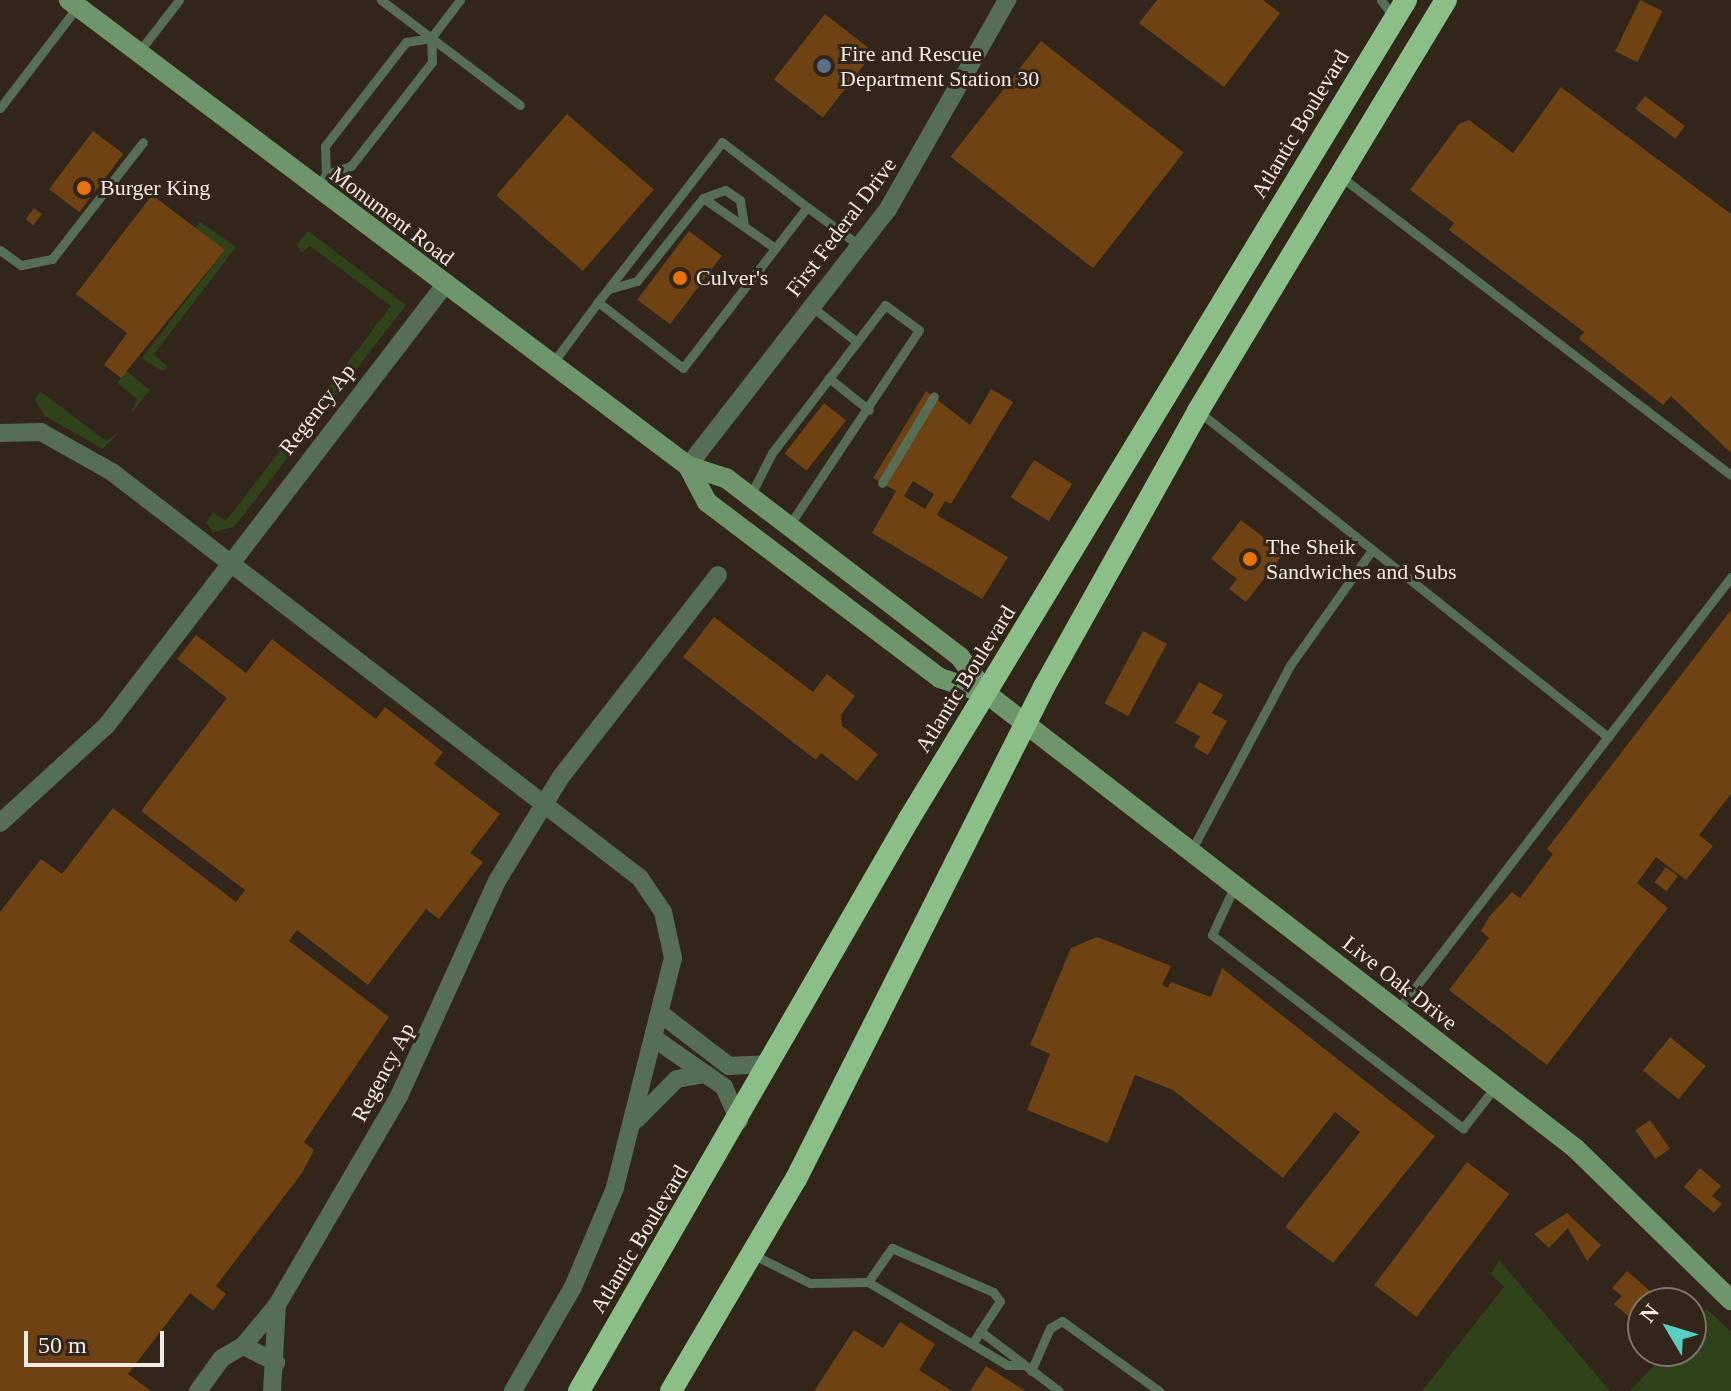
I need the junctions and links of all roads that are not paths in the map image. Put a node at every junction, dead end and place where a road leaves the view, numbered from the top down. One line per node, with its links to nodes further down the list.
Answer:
1 (179, 0): 10 (lane)
2 (381, 0): 9 (lane)
3 (460, 0): 9 (lane)
4 (1007, 0): 20 (street, First Federal Drive)
5 (1381, 0): 8 (lane)
6 (1446, 0): 15 (highway)
7 (74, 3): 10 (main road, Monument Road); 12 (lane)
8 (1401, 9): 13 (highway, Atlantic Boulevard)
9 (431, 38): 11 (lane); 16 (lane); 16 (lane)
10 (138, 53): 16 (main road, Monument Road)
11 (520, 105)
12 (0, 108)
13 (1333, 118): 15 (highway); 43 (highway, Atlantic Boulevard)
14 (143, 142): 22 (lane)
15 (1339, 175): 32 (highway); 35 (lane)
16 (321, 181): 23 (main road, Monument Road)
17 (703, 198): 19 (lane); 19 (lane); 24 (lane)
18 (807, 207): 20 (lane); 21 (lane); 24 (lane)
19 (744, 226): 21 (lane)
20 (859, 245): 26 (street, First Federal Drive)
21 (775, 248): 25 (lane)
22 (0, 250)
23 (444, 286): 28 (main road, Monument Road); 40 (street, Regency Ap)
24 (609, 289): 25 (lane)
25 (598, 302): 28 (lane)
26 (812, 307): 27 (lane); 34 (street, First Federal Drive)
27 (857, 342): 29 (lane); 31 (lane)
28 (551, 365): 34 (main road, Monument Road)
29 (829, 378): 31 (lane); 37 (lane)
30 (934, 396): 36 (lane)
31 (869, 410): 38 (lane)
32 (1198, 411): 39 (lane); 44 (highway)
33 (0, 433): 40 (street)
34 (688, 466): 37 (main road, Monument Road); 43 (main road, Monument Road)
35 (1731, 475)
36 (882, 483)
37 (750, 496): 38 (main road, Monument Road)
38 (789, 526): 43 (main road, Monument Road)
39 (1372, 550): 45 (lane); 48 (lane)
40 (228, 562): 46 (street); 47 (street, Regency Ap)
41 (718, 575): 46 (street, Regency Ap)
42 (1731, 577): 45 (lane)
43 (987, 694): 44 (main road, Monument Road); 53 (highway, Atlantic Boulevard)
44 (1024, 723): 48 (main road, Live Oak Drive); 58 (highway)
45 (1608, 737): 50 (lane)
46 (543, 805): 51 (street); 61 (street, Regency Ap)
47 (0, 823)
48 (1191, 851): 49 (main road, Live Oak Drive)
49 (1235, 885): 50 (main road, Live Oak Drive); 55 (lane)
50 (1397, 1011): 55 (main road, Live Oak Drive)
51 (661, 1014): 52 (street); 53 (street)
52 (655, 1039): 54 (street); 57 (street)
53 (770, 1064): 56 (highway, Atlantic Boulevard)
54 (706, 1074): 56 (street); 57 (street)
55 (1495, 1087): 60 (main road, Live Oak Drive)
56 (739, 1121): 70 (highway, Atlantic Boulevard)
57 (634, 1122): 69 (street)
58 (754, 1255): 59 (lane); 71 (highway)
59 (868, 1282): 62 (lane); 63 (lane)
60 (1731, 1300)
61 (277, 1305): 64 (street); 65 (street, Regency Ap)
62 (980, 1331): 63 (lane); 66 (lane)
63 (972, 1344): 66 (lane)
64 (243, 1346): 65 (street); 67 (street)
65 (276, 1362): 68 (street, Regency Ap)
66 (1027, 1368): 72 (lane); 73 (lane)
67 (198, 1391)
68 (272, 1391)
69 (513, 1391)
70 (579, 1391)
71 (671, 1391)
72 (1059, 1391)
73 (1159, 1391)

